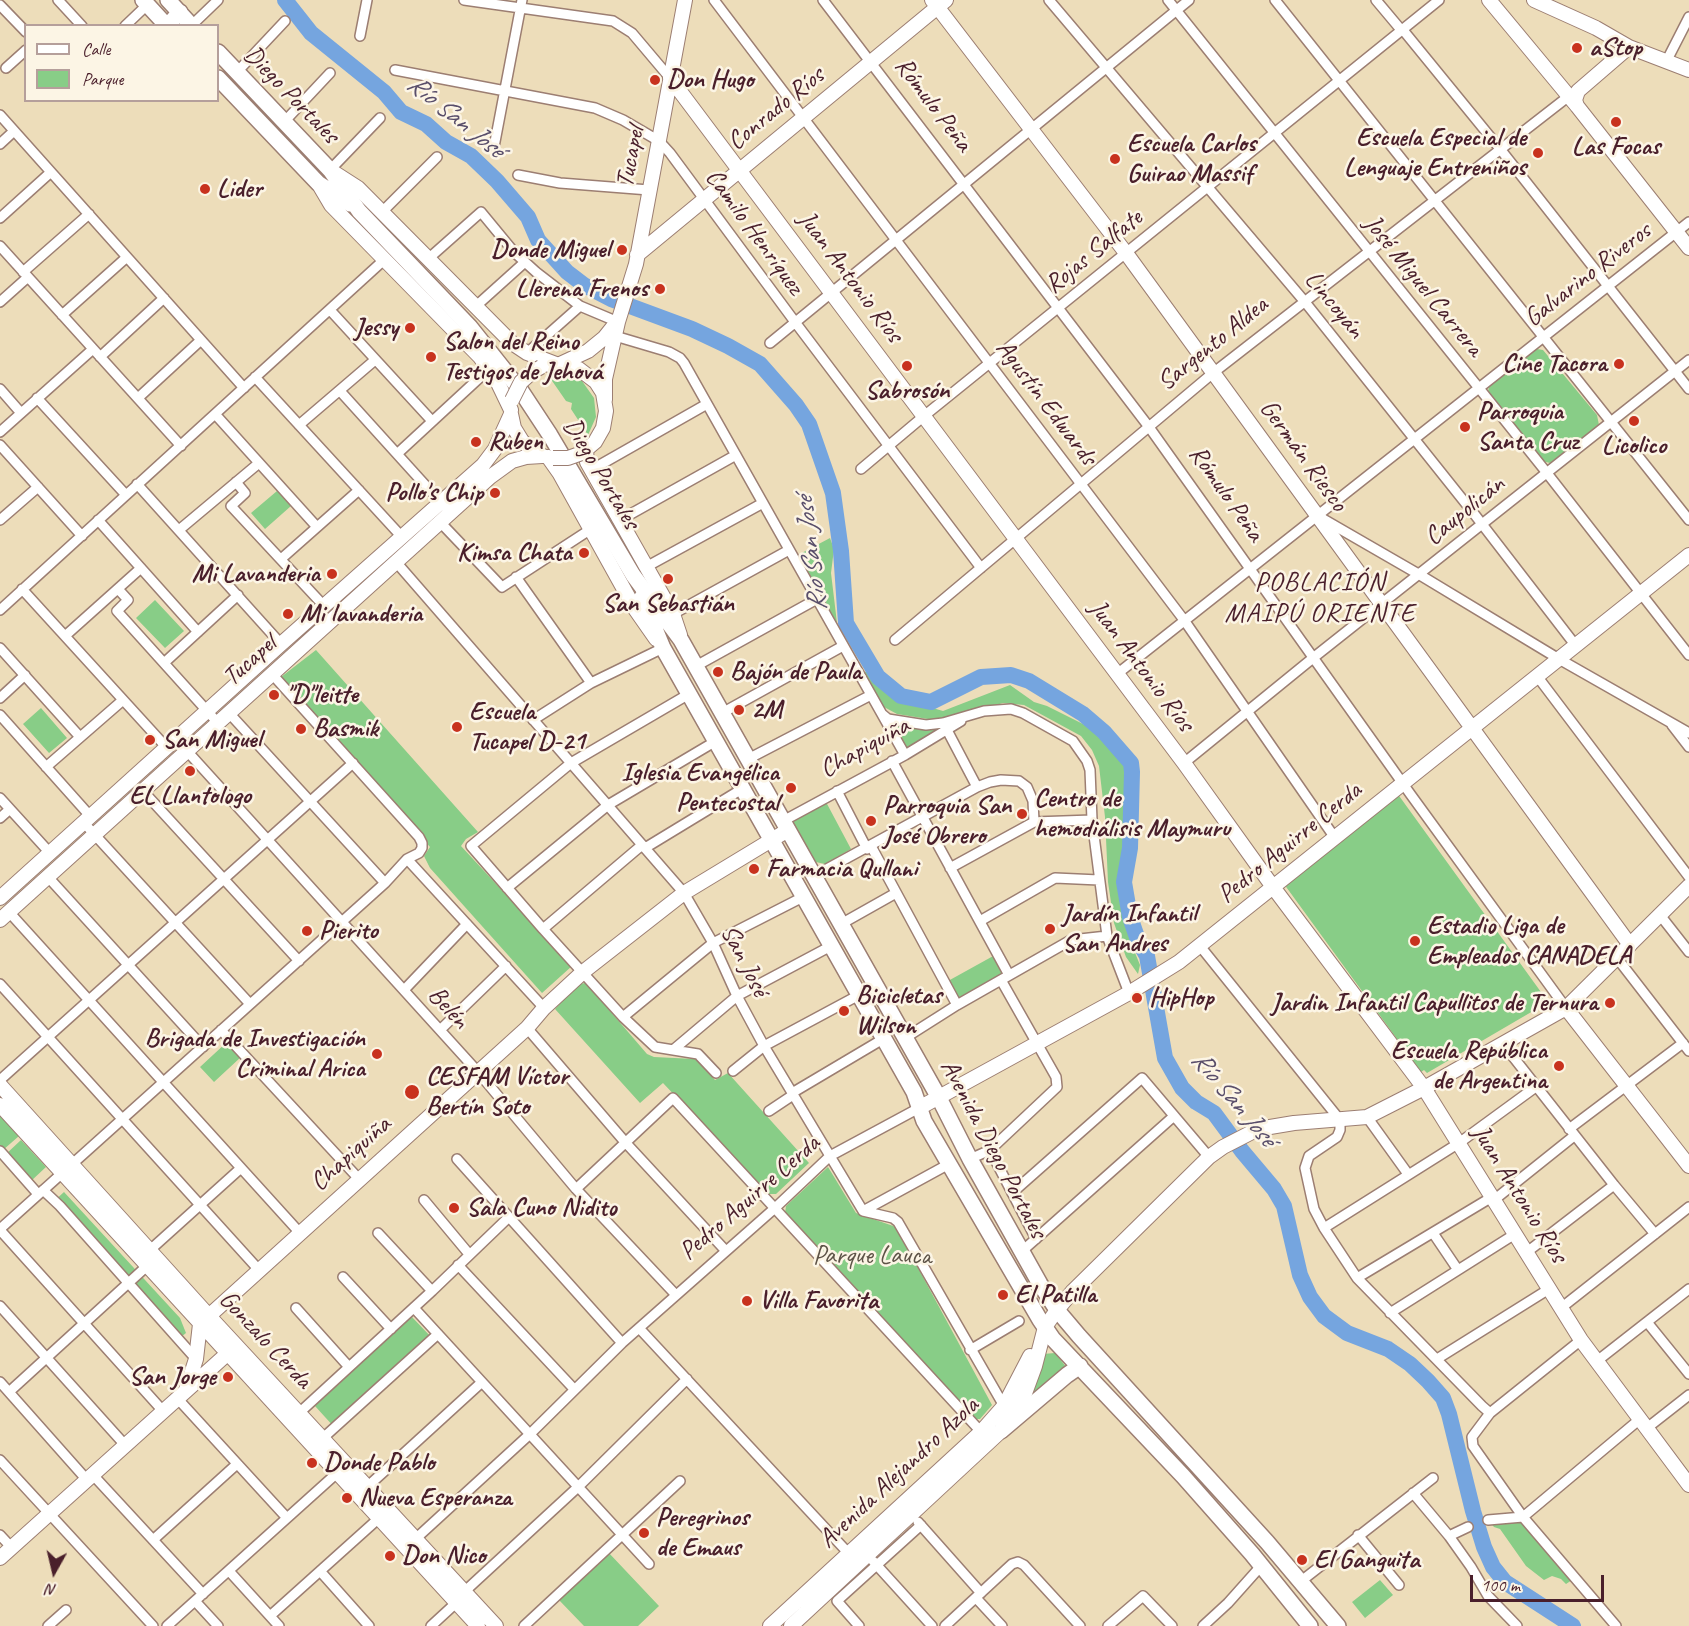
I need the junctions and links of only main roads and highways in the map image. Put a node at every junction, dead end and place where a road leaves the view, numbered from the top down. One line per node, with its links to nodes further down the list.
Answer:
1 (168, 0): 7 (main road)
2 (685, 0): 14 (main road, Tucapel)
3 (1489, 0): 16 (main road)
4 (1534, 0): 11 (main road)
5 (145, 2): 8 (main road)
6 (938, 2): 18 (main road, Conrado Ríos); 33 (main road, Germán Riesco)
7 (180, 12): 9 (main road); 10 (main road)
8 (165, 24)
9 (169, 24)
10 (191, 24)
11 (1629, 47): 13 (main road); 16 (main road, Sargento Aldea)
12 (219, 53): 17 (main road, Diego Portales)
13 (1687, 71)
14 (670, 78): 18 (main road, Juan Antonio Ríos); 22 (main road, Tucapel)
15 (219, 79): 19 (main road, Diego Portales)
16 (1573, 101): 21 (main road)
17 (330, 170): 20 (main road, Diego Portales); 24 (main road, Diego Portales)
18 (740, 170): 22 (main road, Conrado Ríos); 37 (main road, Juan Antonio Ríos)
19 (318, 183): 20 (main road, Diego Portales); 26 (main road, Diego Portales)
20 (359, 211): 30 (main road, Diego Portales)
21 (1689, 248)
22 (637, 255): 23 (main road, Tucapel)
23 (619, 317): 24 (main road, Tucapel); 25 (main road, Tucapel)
24 (558, 364): 25 (main road); 26 (main road, bridge)
25 (605, 400): 27 (main road)
26 (511, 408): 28 (main road); 38 (main road, Tucapel)
27 (584, 451): 28 (main road, bridge); 30 (main road, Diego Portales)
28 (548, 457): 32 (main road, Diego Portales); 39 (main road, Tucapel)
29 (1689, 555): 33 (main road, Pedro Aguirre Cerda)
30 (639, 571): 31 (main road, Diego Portales); 31 (main road, Diego Portales); 32 (main road, Diego Portales)
31 (681, 640): 34 (main road, Avenida Diego Portales)
32 (663, 648): 35 (main road, Avenida Diego Portales)
33 (1472, 729): 37 (main road, Pedro Aguirre Cerda); 40 (main road, Germán Riesco)
34 (786, 826): 35 (main road, Chapiquiña); 44 (main road, Avenida Diego Portales)
35 (771, 840): 46 (main road, Avenida Diego Portales); 50 (main road, Chapiquiña)
36 (1689, 885): 40 (main road, Avenida Alejandro Azola)
37 (1273, 887): 43 (main road, Juan Antonio Ríos); 44 (main road, Pedro Aguirre Cerda)
38 (0, 898)
39 (5, 916)
40 (1630, 945): 41 (main road, Avenida Alejandro Azola)
41 (1566, 1008): 43 (main road, Avenida Alejandro Azola); 47 (main road, Rómulo Peña)
42 (0, 1083): 48 (main road, Gonzalo Cerda)
43 (1424, 1088): 49 (main road, Avenida Alejandro Azola); 56 (main road, Juan Antonio Ríos)
44 (938, 1096): 46 (main road, Pedro Aguirre Cerda); 49 (main road, Avenida Diego Portales)
45 (0, 1105): 48 (main road, Gonzalo Cerda)
46 (919, 1108): 51 (main road, Avenida Diego Portales)
47 (1688, 1162)
48 (67, 1169): 50 (main road, Gonzalo Cerda); 50 (main road, Gonzalo Cerda)
49 (1057, 1310): 51 (main road, Avenida Alejandro Azola); 57 (main road, Avenida Diego Portales)
50 (205, 1320): 52 (main road, Gonzalo Cerda); 54 (main road); 58 (main road, Gonzalo Cerda)
51 (1043, 1333): 53 (main road, Avenida Diego Portales); 55 (main road, Avenida Alejandro Azola); 55 (main road, Avenida Alejandro Azola)
52 (227, 1354): 54 (main road); 58 (main road, Gonzalo Cerda)
53 (1080, 1366): 55 (main road); 61 (main road, Avenida Diego Portales)
54 (182, 1394): 59 (main road)
55 (991, 1435): 60 (main road, Avenida Alejandro Azola)
56 (1689, 1485)
57 (1267, 1542): 61 (main road); 68 (main road, Avenida Diego Portales)
58 (410, 1544): 62 (main road, Gonzalo Cerda)
59 (0, 1558)
60 (863, 1559): 65 (main road, Avenida Alejandro Azola); 66 (main road, Avenida Alejandro Azola)
61 (1256, 1560): 67 (main road, Avenida Diego Portales)
62 (460, 1597): 63 (main road, Gonzalo Cerda); 64 (main road, Gonzalo Cerda)
63 (478, 1626)
64 (496, 1626)
65 (770, 1626)
66 (790, 1626)
67 (1310, 1626)
68 (1338, 1626)

